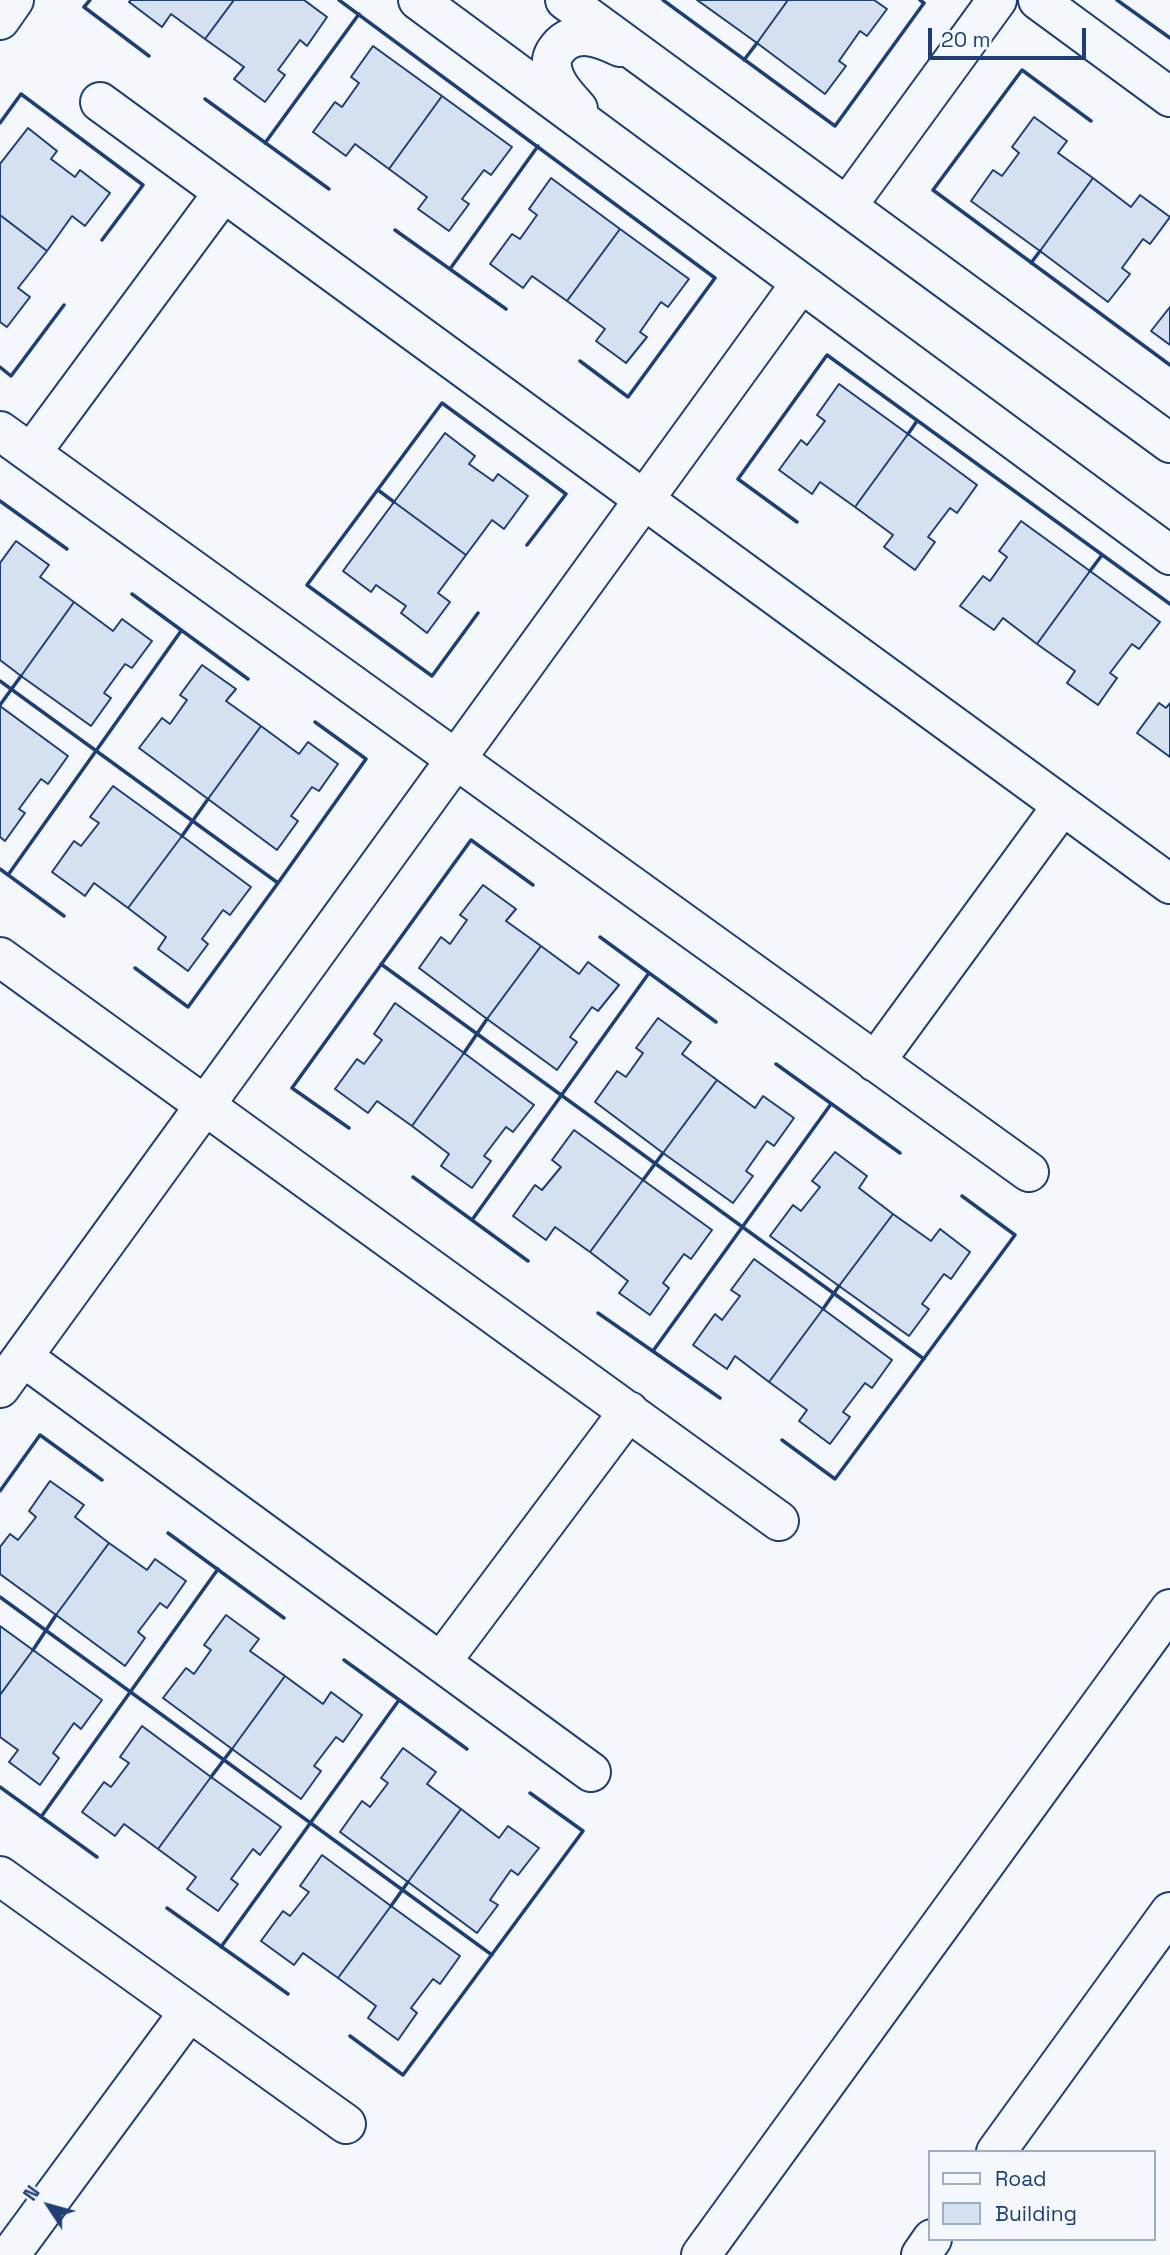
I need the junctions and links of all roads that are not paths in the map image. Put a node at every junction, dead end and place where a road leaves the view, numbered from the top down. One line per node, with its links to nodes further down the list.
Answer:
1 (15, 0): 6 (street)
2 (418, 0): 10 (street)
3 (565, 0): 7 (street)
4 (997, 0): 12 (street)
5 (1038, 0): 8 (street)
6 (0, 20)
7 (647, 60): 10 (street); 12 (street)
8 (1170, 97)
9 (100, 103): 11 (street)
10 (595, 130): 13 (street)
11 (223, 193): 16 (street); 17 (street)
12 (847, 206): 15 (street)
13 (801, 283): 17 (street); 18 (street)
14 (0, 431): 16 (street)
15 (1170, 443)
16 (31, 453): 19 (street)
17 (643, 499): 19 (street); 20 (street)
18 (1170, 555)
19 (456, 759): 23 (street); 24 (street)
20 (1062, 806): 21 (street); 23 (street)
21 (1170, 884)
22 (0, 957): 24 (street)
23 (876, 1062): 25 (street)
24 (205, 1106): 26 (street); 28 (street)
25 (1029, 1172)
26 (23, 1357): 27 (street); 31 (street)
27 (0, 1388)
28 (629, 1412): 29 (street); 31 (street)
29 (779, 1521)
30 (1170, 1609): 39 (street)
31 (441, 1662): 32 (street)
32 (591, 1772)
33 (0, 1876): 35 (street)
34 (1170, 1912): 37 (street)
35 (189, 2012): 36 (street); 38 (street)
36 (346, 2124)
37 (997, 2150)
38 (10, 2255)
39 (701, 2255)

